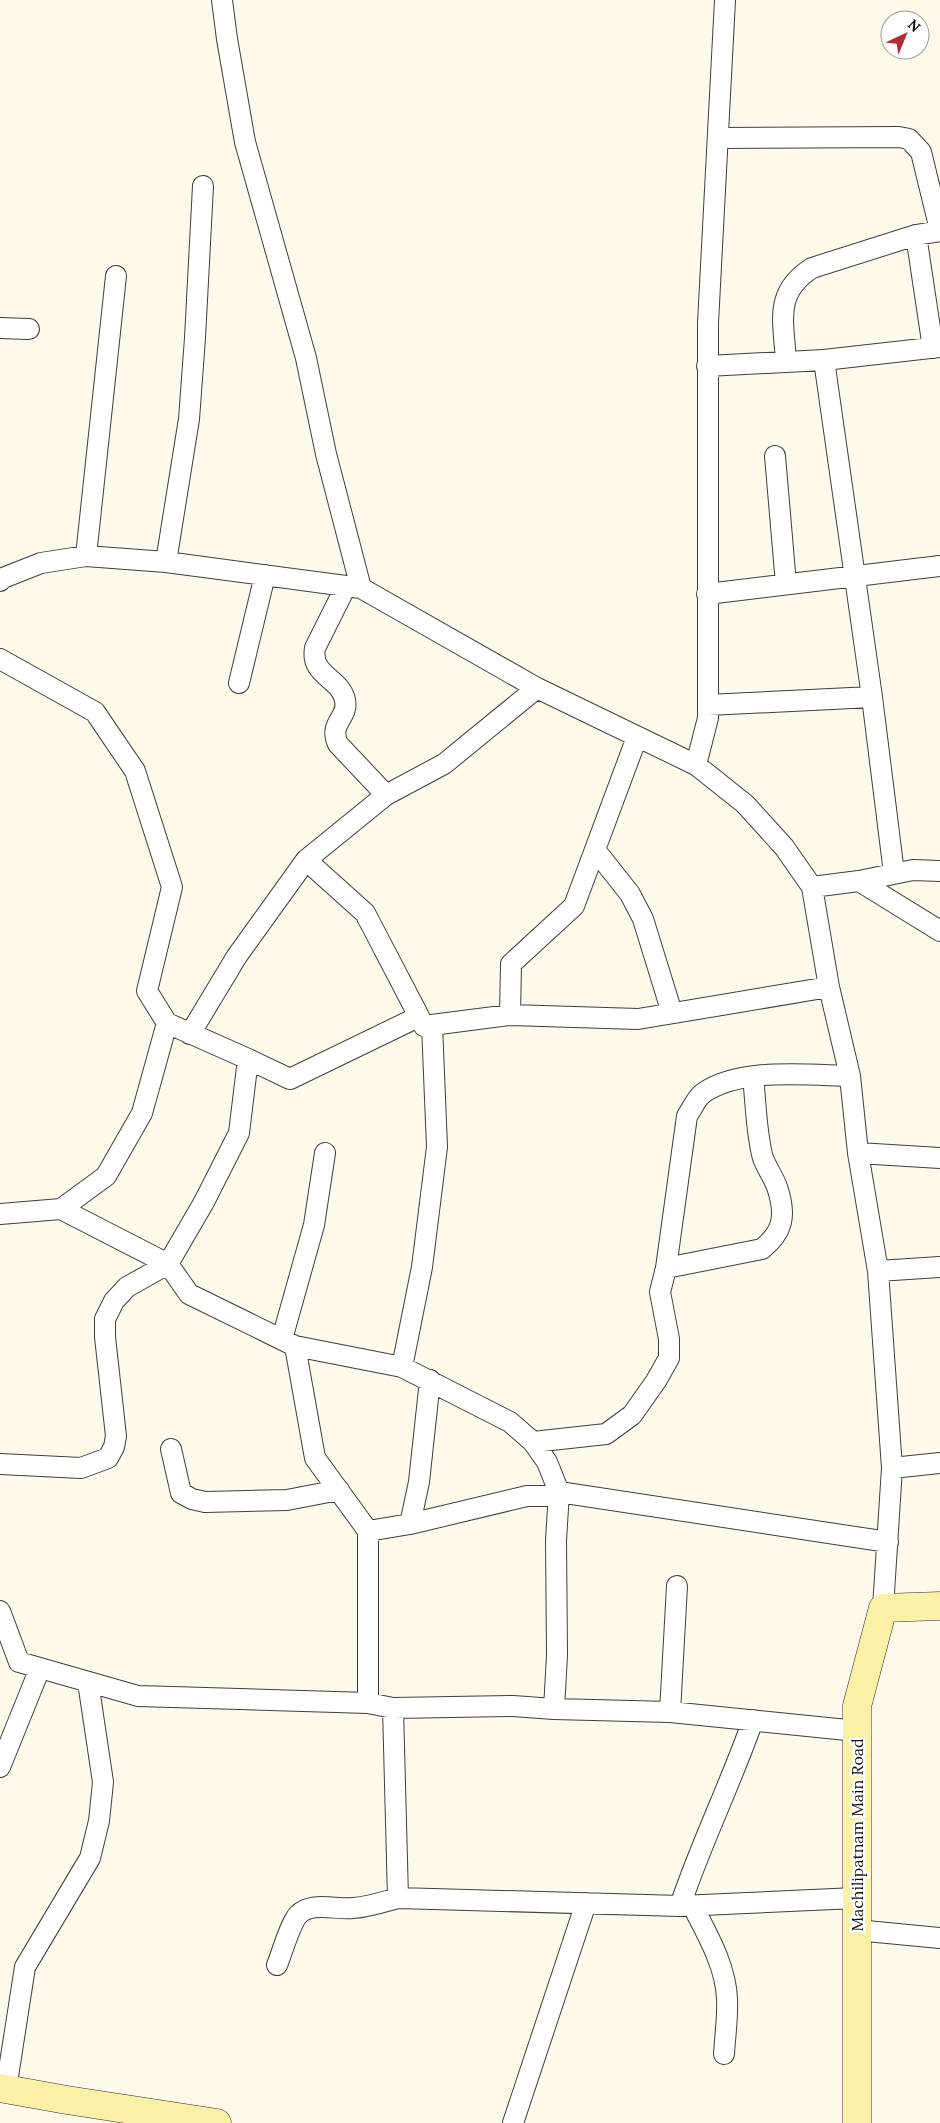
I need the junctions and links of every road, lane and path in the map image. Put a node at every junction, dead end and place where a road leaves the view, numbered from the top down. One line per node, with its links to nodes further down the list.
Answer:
1 (222, 0): 22 (street)
2 (725, 0): 3 (street)
3 (718, 138): 5 (street); 13 (street)
4 (202, 186): 16 (street)
5 (940, 231): 6 (street)
6 (916, 235): 10 (street); 12 (street)
7 (116, 276): 15 (street)
8 (0, 328): 9 (street)
9 (29, 329)
10 (936, 348): 11 (street)
11 (824, 360): 12 (street); 19 (street)
12 (786, 362): 13 (street)
13 (707, 366): 23 (street)
14 (775, 456): 21 (street)
15 (86, 556): 16 (street); 20 (street)
16 (166, 562): 18 (street)
17 (940, 566): 19 (street)
18 (265, 575): 22 (street); 25 (street)
19 (854, 576): 21 (street); 27 (street)
20 (1, 579)
21 (786, 584): 23 (street)
22 (354, 587): 26 (street); 31 (street)
23 (707, 594): 28 (street)
24 (0, 659): 43 (street)
25 (239, 683)
26 (537, 688): 29 (street); 31 (street)
27 (872, 697): 28 (street); 35 (street)
28 (708, 706): 30 (street)
29 (637, 738): 30 (street); 32 (street)
30 (696, 765): 37 (street)
31 (386, 795): 33 (street)
32 (596, 850): 40 (street); 41 (street)
33 (306, 860): 42 (street); 44 (street)
34 (940, 871): 35 (street)
35 (894, 873): 36 (street)
36 (859, 881): 37 (street); 38 (street)
37 (812, 887): 39 (street)
38 (940, 931)
39 (829, 987): 40 (street); 46 (street)
40 (672, 1013): 41 (street)
41 (510, 1015): 42 (street)
42 (425, 1021): 45 (street); 58 (street)
43 (167, 1023): 44 (street); 51 (street)
44 (190, 1034): 45 (street)
45 (248, 1059): 53 (street)
46 (850, 1076): 47 (street); 48 (street)
47 (753, 1077): 54 (street); 54 (street)
48 (858, 1153): 50 (street); 56 (street)
49 (325, 1154): 57 (street)
50 (940, 1158)
51 (61, 1209): 52 (street); 53 (street)
52 (0, 1214)
53 (168, 1264): 57 (street); 63 (street)
54 (666, 1268): 60 (street)
55 (940, 1268): 56 (street)
56 (878, 1271): 64 (street)
57 (288, 1342): 58 (street); 65 (street)
58 (402, 1367): 59 (street)
59 (430, 1380): 60 (street); 67 (street)
60 (533, 1442): 66 (street)
61 (171, 1449): 65 (street)
62 (940, 1463): 64 (street)
63 (0, 1464)
64 (892, 1468): 69 (street)
65 (339, 1490): 68 (street)
66 (559, 1494): 67 (street); 69 (street); 78 (street)
67 (410, 1524): 68 (street)
68 (368, 1531): 76 (street)
69 (888, 1542): 72 (street)
70 (678, 1586): 79 (street)
71 (940, 1606): 72 (street)
72 (883, 1608): 81 (street, Machilipatnam Main Road)
73 (0, 1611): 74 (street)
74 (40, 1668): 75 (street); 82 (street)
75 (88, 1682): 76 (street); 91 (street)
76 (368, 1703): 77 (street)
77 (393, 1708): 78 (street); 83 (street)
78 (554, 1709): 79 (street)
79 (670, 1712): 80 (street)
80 (753, 1720): 81 (street); 86 (street)
81 (857, 1730): 84 (street, Machilipatnam Main Road)
82 (0, 1767)
83 (398, 1898): 85 (street); 89 (street)
84 (856, 1898): 86 (street); 87 (street, Machilipatnam Main Road)
85 (586, 1903): 86 (street); 94 (street)
86 (686, 1906): 90 (street)
87 (856, 1930): 88 (street); 95 (street, Machilipatnam Main Road)
88 (940, 1938)
89 (277, 1965)
90 (724, 2054)
91 (3, 2089): 92 (street)
92 (115, 2115): 93 (street)
93 (217, 2123)
94 (513, 2123)
95 (857, 2123)

